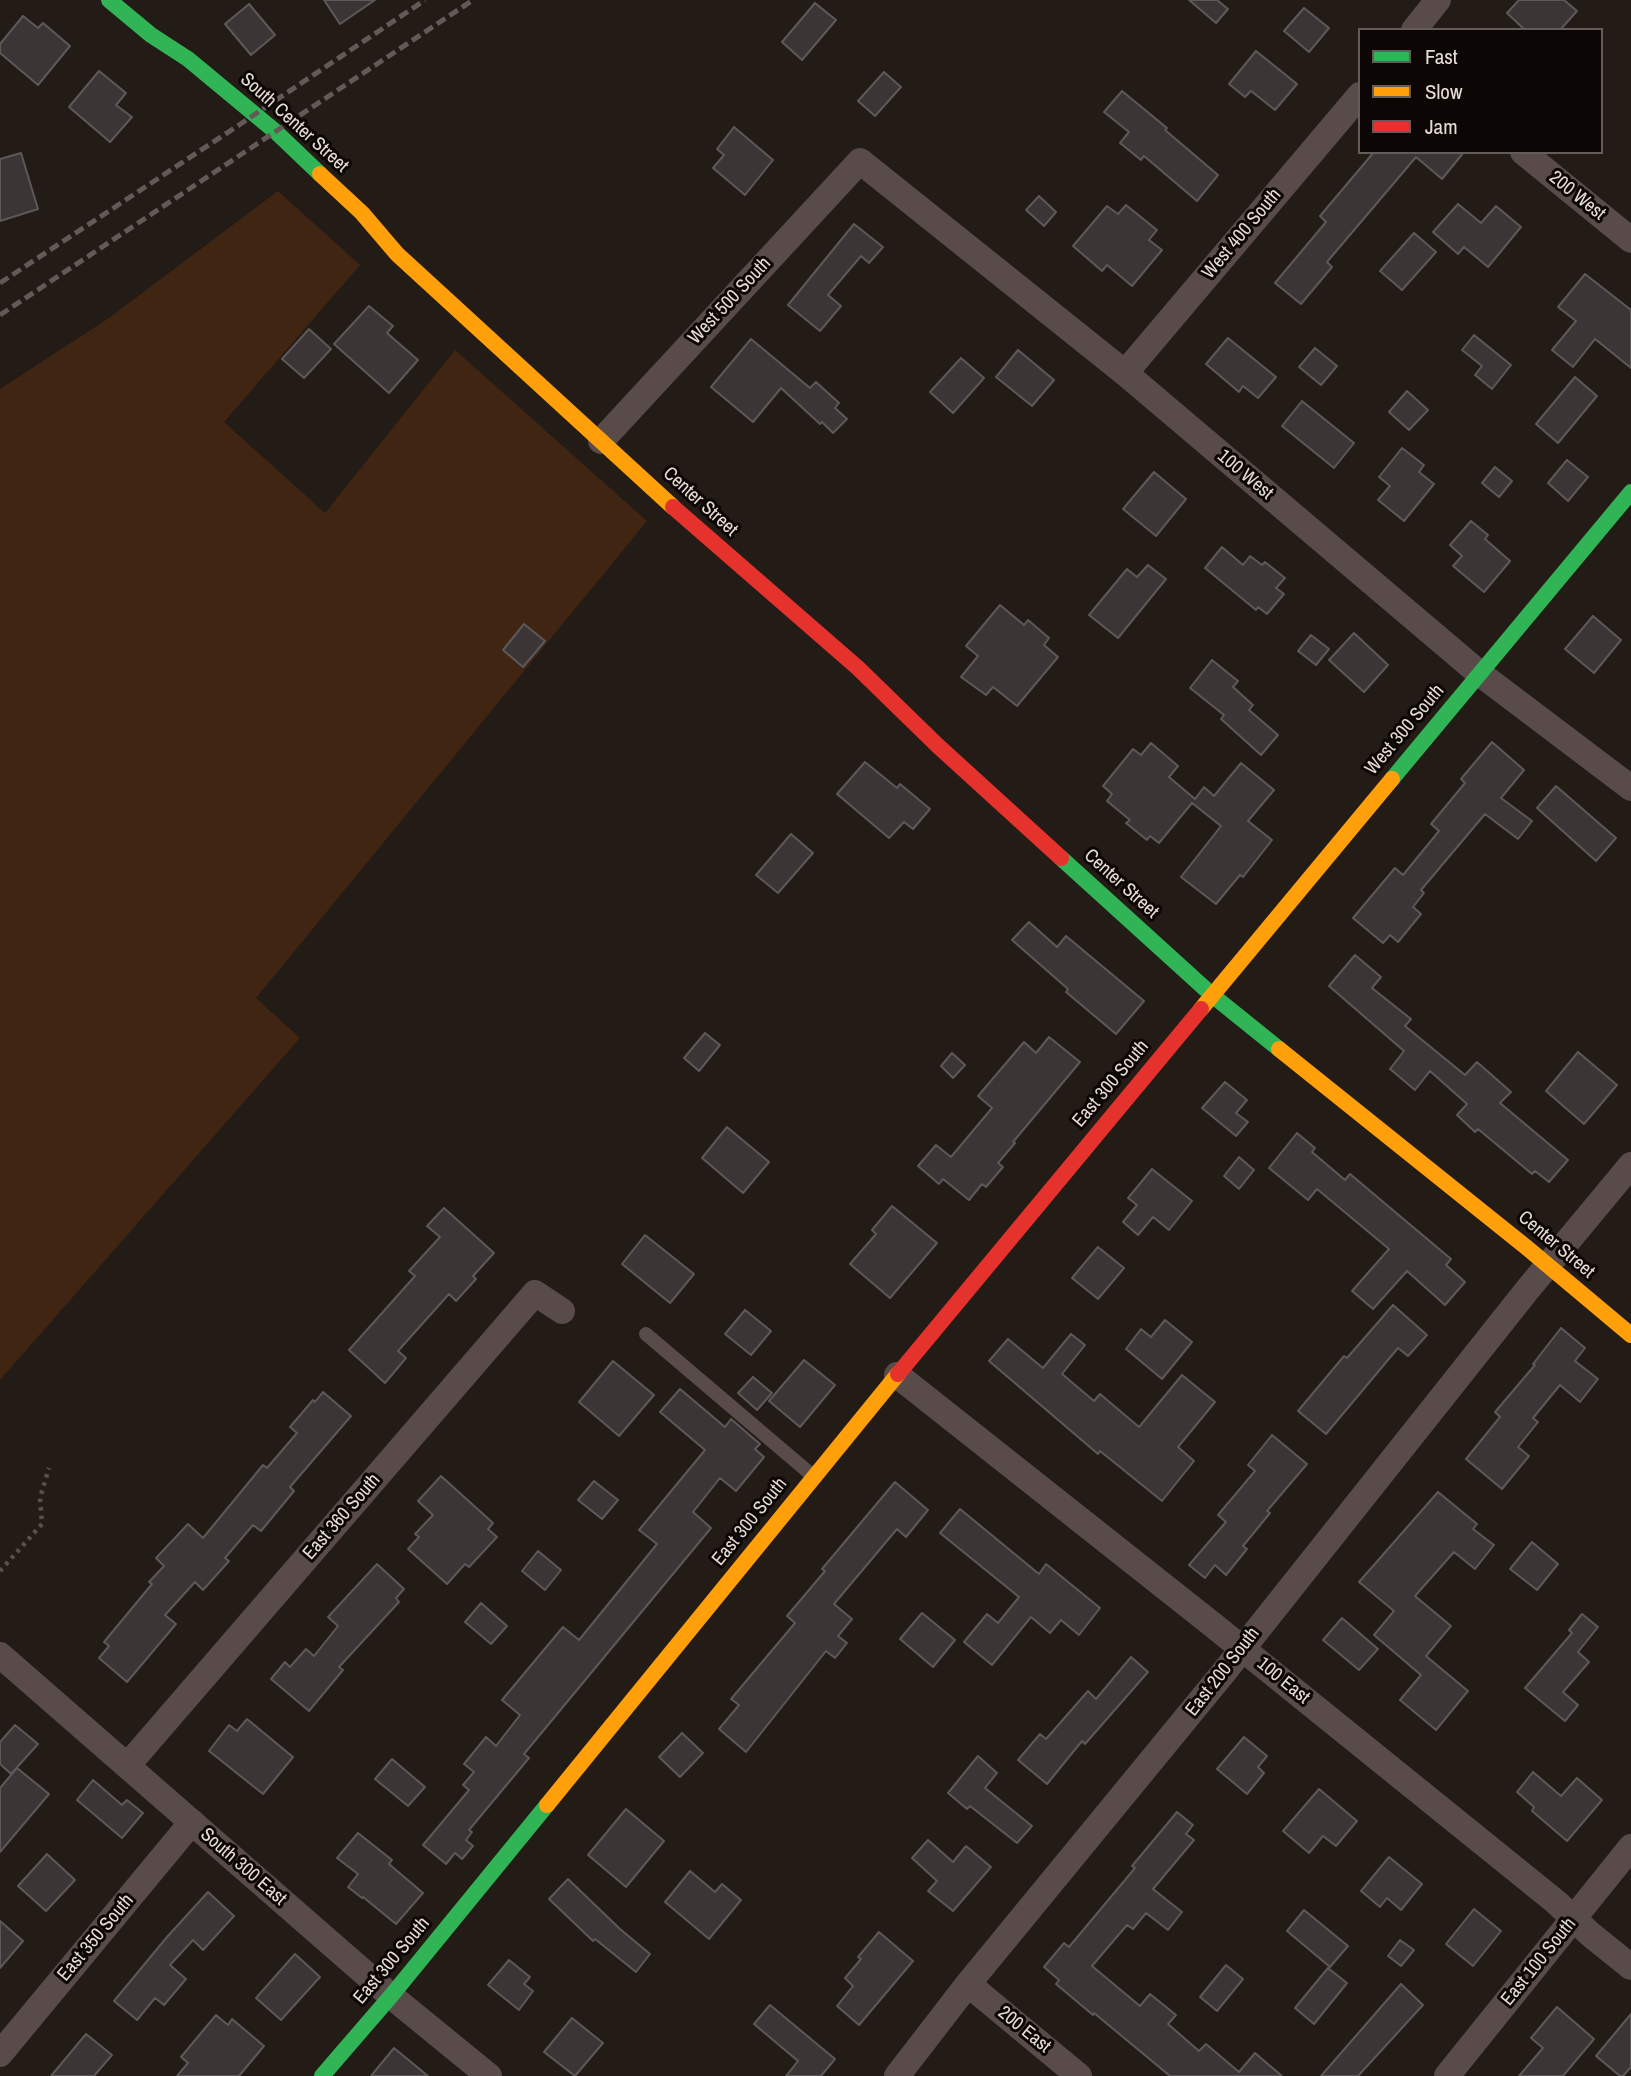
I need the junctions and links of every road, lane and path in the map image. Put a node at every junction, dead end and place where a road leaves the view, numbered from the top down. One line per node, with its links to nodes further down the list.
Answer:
1 (109, 0): 4 (street, South Center Street)
2 (1438, 0): 3 (street)
3 (1416, 28)
4 (151, 35): 9 (street, South Center Street); 9 (street, South Center Street)
5 (1358, 97): 10 (street, West 400 South)
6 (1525, 154): 8 (street, 200 West)
7 (859, 161): 10 (street, 100 West); 11 (street, West 500 South)
8 (1631, 240)
9 (397, 254): 11 (street, South Center Street)
10 (1125, 373): 13 (street, 100 West)
11 (601, 441): 15 (street, Center Street)
12 (1631, 492): 13 (street, West 300 South)
13 (1479, 673): 14 (street, 100 West); 15 (street, West 300 South)
14 (1631, 788)
15 (1212, 995): 17 (street, Center Street); 21 (street, East 300 South)
16 (1631, 1165): 17 (street, East 200 South)
17 (1548, 1266): 20 (street, Center Street); 25 (street, East 200 South)
18 (562, 1311): 27 (street, East 360 South)
19 (646, 1334): 23 (lane)
20 (1631, 1335)
21 (897, 1375): 23 (street, East 300 South); 25 (street, 100 East)
22 (49, 1468): 24 (path)
23 (814, 1476): 33 (street, East 300 South)
24 (0, 1571)
25 (1242, 1648): 30 (street, 100 East); 32 (street, East 200 South)
26 (0, 1655): 27 (street, South 300 East)
27 (127, 1766): 28 (street, South 300 East)
28 (192, 1822): 33 (street, South 300 East); 34 (street, East 350 South)
29 (1631, 1847): 30 (street, East 100 South)
30 (1574, 1918): 31 (street, 100 East); 39 (street, East 100 South)
31 (1631, 1967)
32 (968, 1984): 37 (street, East 200 South); 38 (street, 200 East)
33 (391, 1996): 35 (street, East 300 South); 36 (street, South 300 East)
34 (0, 2053)
35 (321, 2076)
36 (489, 2076)
37 (897, 2076)
38 (1079, 2076)
39 (1447, 2076)

